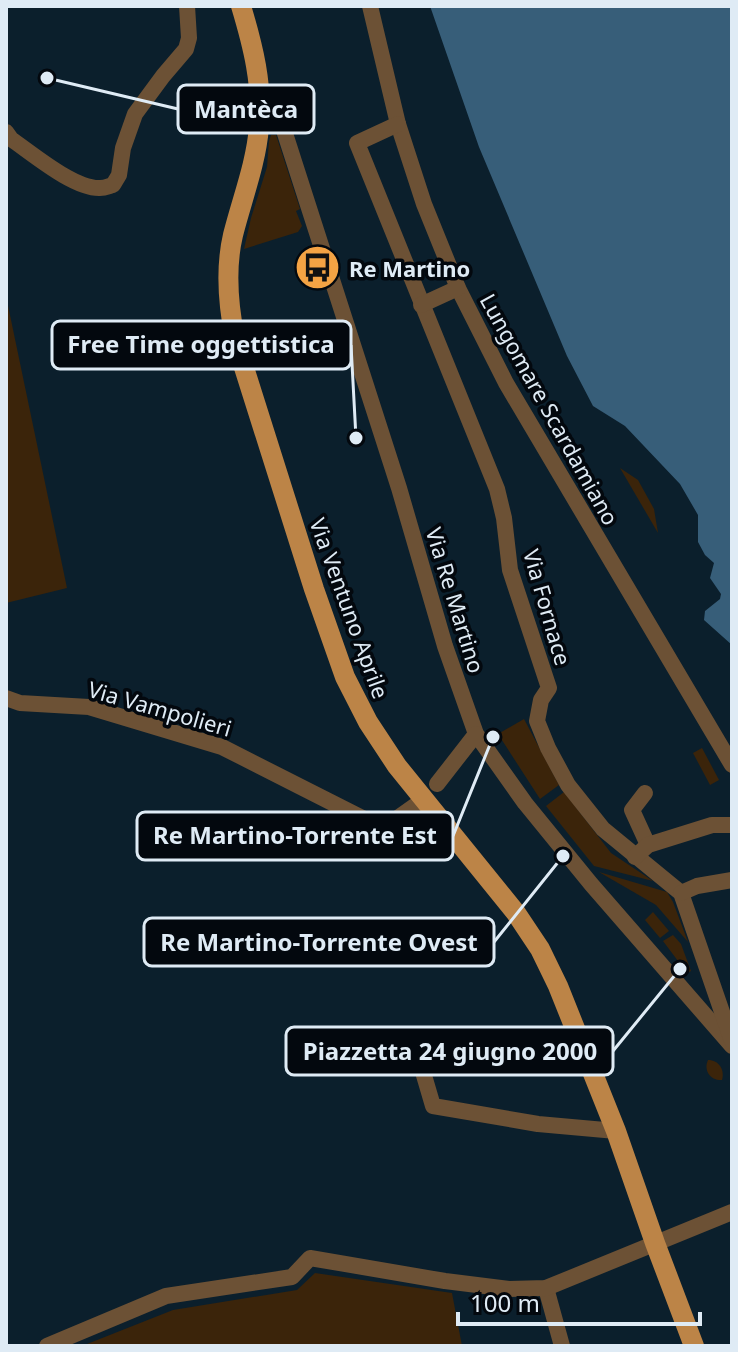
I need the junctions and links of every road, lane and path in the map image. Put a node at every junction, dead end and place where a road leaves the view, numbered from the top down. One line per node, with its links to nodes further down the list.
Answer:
1 (187, 6): 6 (street)
2 (241, 6): 4 (main road, Via Ventuno Aprile)
3 (370, 6): 5 (street, Lungomare Scardamiano)
4 (260, 103): 10 (street, Via Re Martino); 12 (main road, Via Ventuno Aprile)
5 (398, 124): 7 (street, Lungomare Scardamiano); 8 (street, Via Fornace)
6 (6, 132)
7 (458, 288): 8 (street); 11 (street, Lungomare Scardamiano)
8 (421, 305): 15 (street, Via Fornace)
9 (6, 698): 12 (street, Via Vampolieri)
10 (476, 734): 12 (street, Via Vampolieri); 18 (street, Via Re Martino)
11 (732, 765)
12 (430, 792): 20 (main road, Via Ventuno Aprile)
13 (645, 793): 15 (street)
14 (732, 825): 15 (street)
15 (641, 851): 17 (street, Via Fornace)
16 (732, 880): 17 (street)
17 (681, 893): 18 (street)
18 (732, 1044)
19 (418, 1055): 20 (street)
20 (616, 1131): 22 (main road, Via Ventuno Aprile)
21 (732, 1212): 22 (street)
22 (655, 1243): 23 (street); 26 (main road, Via Ventuno Aprile)
23 (546, 1288): 24 (street); 25 (street)
24 (47, 1346)
25 (562, 1346)
26 (694, 1346)

